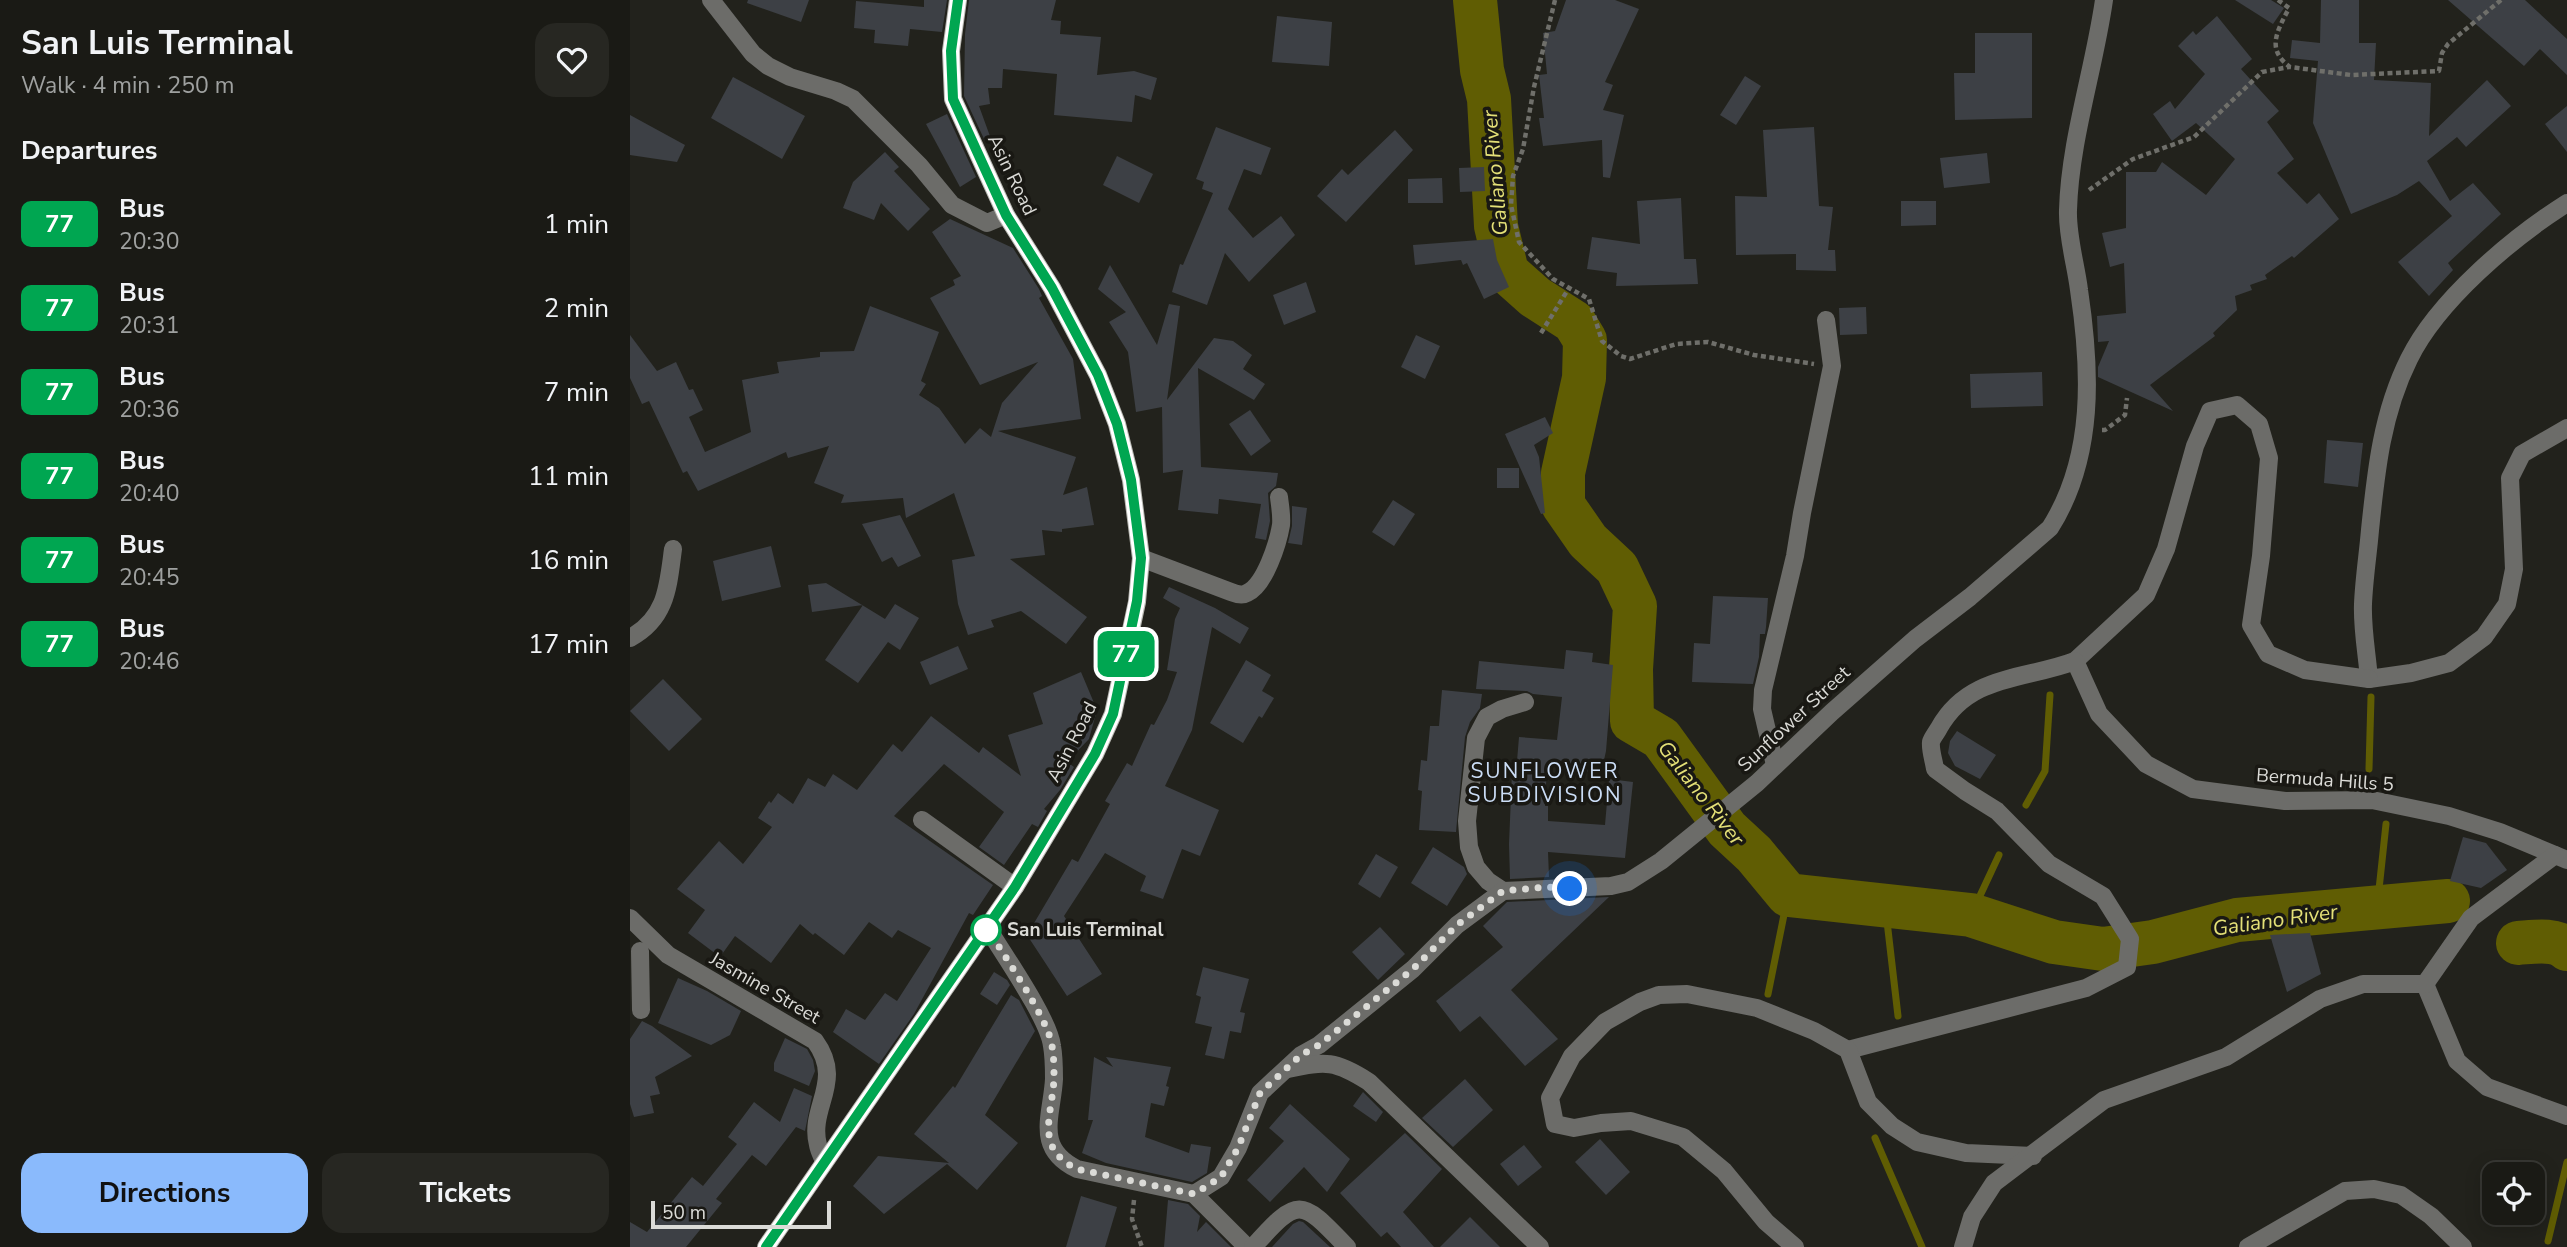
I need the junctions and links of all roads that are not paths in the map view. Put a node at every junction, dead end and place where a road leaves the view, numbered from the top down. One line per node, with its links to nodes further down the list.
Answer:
1 (711, 0): 5 (street)
2 (958, 0): 5 (main road, Asin Road)
3 (2104, 0): 15 (street, Sunflower Street)
4 (2567, 203): 13 (street)
5 (1006, 215): 10 (main road, Asin Road)
6 (1826, 320): 15 (street)
7 (2567, 428): 13 (street)
8 (1279, 497): 10 (street)
9 (673, 549): 11 (street)
10 (1141, 558): 18 (main road, Asin Road)
11 (630, 638)
12 (2075, 662): 13 (street); 17 (street, Bermuda Hills 5); 26 (street)
13 (2369, 679)
14 (1525, 702): 19 (street)
15 (1775, 765): 19 (street, Sunflower Street)
16 (922, 820): 18 (street)
17 (2561, 858): 24 (street)
18 (1015, 887): 21 (main road, Asin Road)
19 (1503, 891): 27 (street)
20 (630, 918): 23 (street, Jasmine Street)
21 (987, 928): 30 (main road, Asin Road); 31 (street)
22 (635, 950): 23 (street); 25 (street)
23 (668, 955): 30 (street, Jasmine Street)
24 (2426, 984): 28 (street); 29 (street)
25 (641, 1010)
26 (1848, 1050): 29 (street); 36 (street)
27 (1284, 1070): 31 (street); 35 (street)
28 (2567, 1116)
29 (2033, 1156): 37 (street)
30 (824, 1161): 32 (main road, Asin Road)
31 (1194, 1194): 33 (street)
32 (766, 1247)
33 (1250, 1247): 34 (street)
34 (1347, 1247)
35 (1540, 1247)
36 (1795, 1247)
37 (1963, 1247)
38 (2248, 1247): 39 (street)
39 (2463, 1247)

